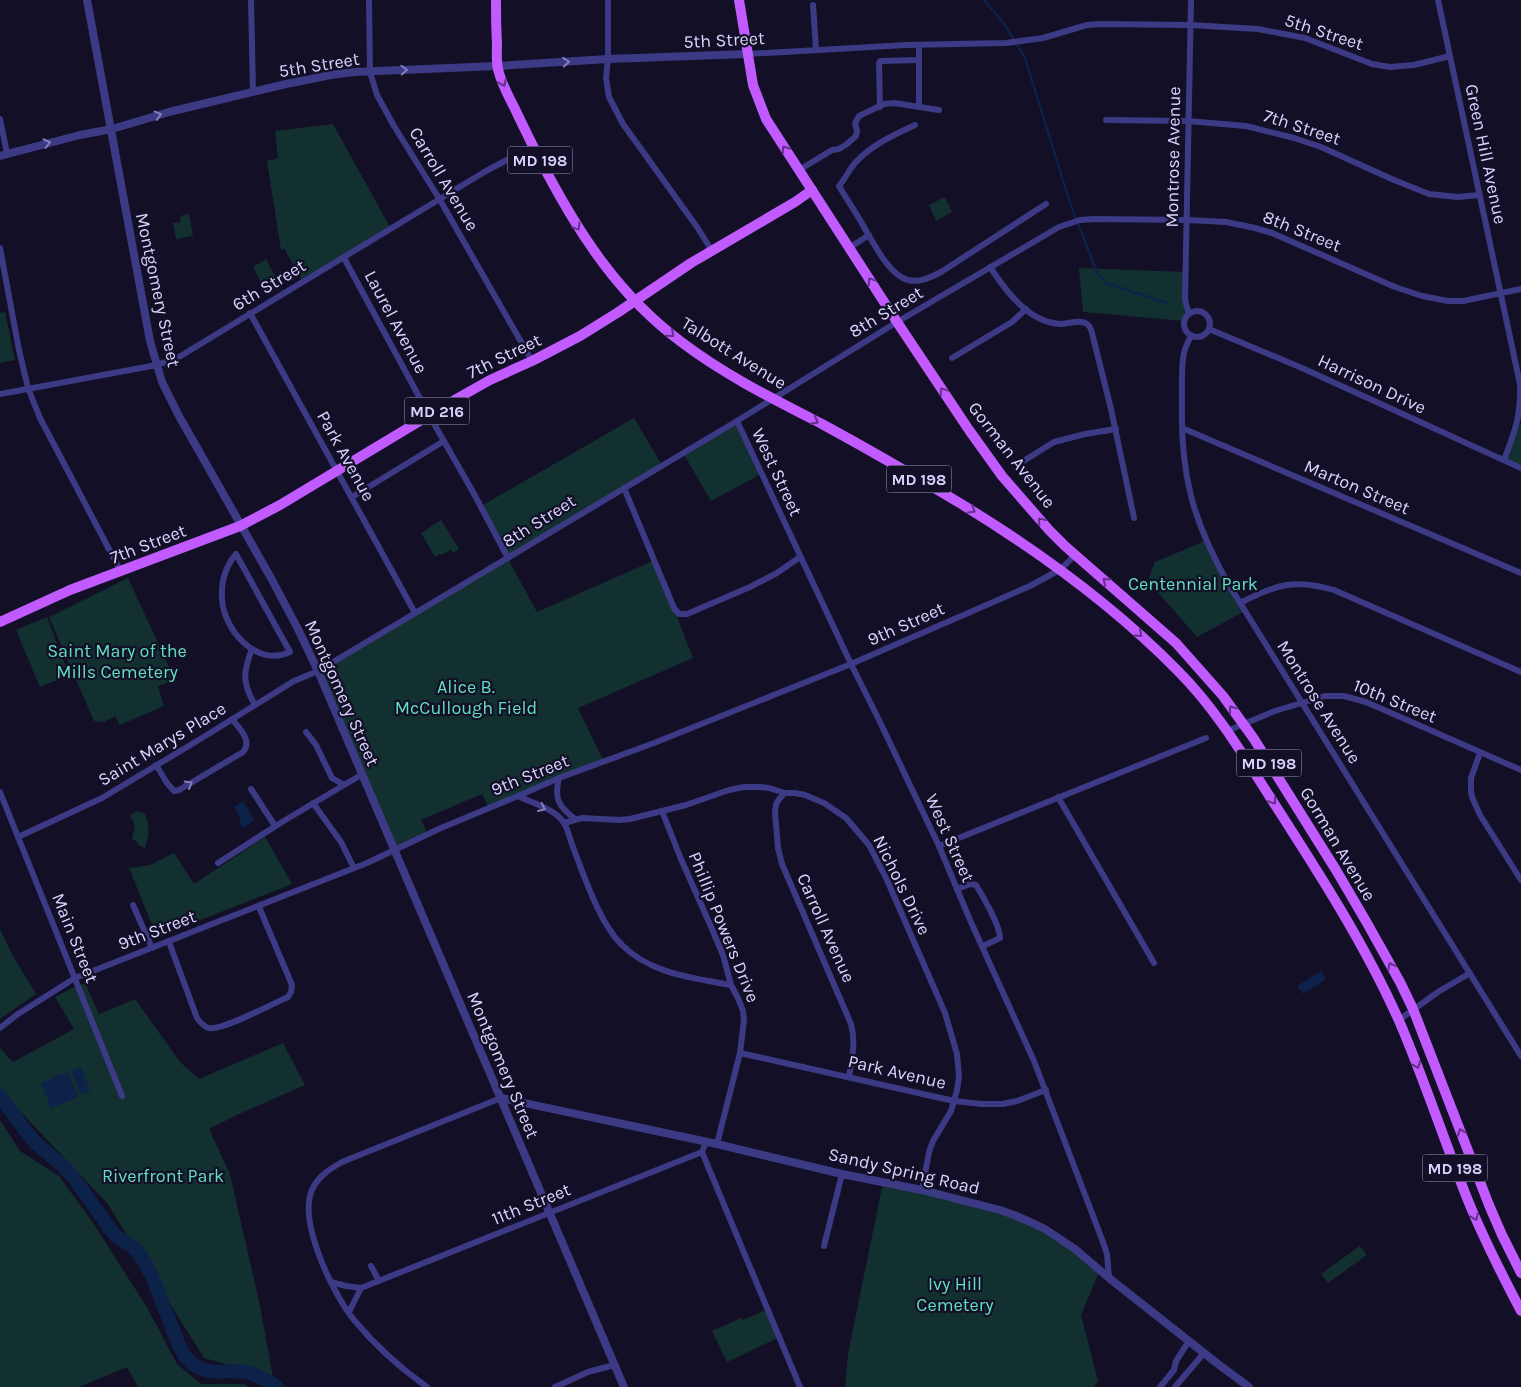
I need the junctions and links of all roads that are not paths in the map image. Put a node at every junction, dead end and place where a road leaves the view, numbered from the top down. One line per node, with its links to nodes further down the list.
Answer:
1 (87, 0): 27 (street, Montgomery Street)
2 (251, 0): 19 (street)
3 (369, 0): 18 (street, Carroll Avenue)
4 (496, 0): 17 (main road, Talbott Avenue / MD 198)
5 (608, 0): 15 (street)
6 (739, 0): 13 (main road, Gorman Avenue / MD 198)
7 (1191, 0): 10 (street, Montrose Avenue)
8 (1438, 0): 14 (street, Green Hill Avenue)
9 (813, 5): 12 (street)
10 (1190, 26): 11 (street, 5th Street); 14 (street, 5th Street); 25 (street, Montrose Avenue)
11 (919, 45): 12 (street, 5th Street); 16 (street)
12 (816, 50): 13 (street, 5th Street)
13 (747, 54): 15 (street, 5th Street); 30 (main road, Gorman Avenue / MD 198, one-way to 13)
14 (1450, 56): 32 (street, Green Hill Avenue)
15 (608, 59): 17 (street, 5th Street, one-way to 15); 39 (street)
16 (919, 60): 20 (street); 21 (street)
17 (497, 66): 18 (street, 5th Street, one-way to 17); 28 (main road, Talbott Avenue / MD 198, one-way to 28)
18 (370, 72): 19 (street, 5th Street); 33 (street, Carroll Avenue)
19 (252, 92): 27 (street, 5th Street, one-way to 19)
20 (880, 107): 21 (street); 30 (street)
21 (919, 107): 22 (street)
22 (939, 110)
23 (0, 119): 29 (street)
24 (1106, 120): 25 (street, 7th Street)
25 (1188, 121): 32 (street, 7th Street); 35 (street, Montrose Avenue)
26 (915, 125): 36 (street)
27 (112, 129): 29 (street, 5th Street, one-way to 27); 53 (street, Montgomery Street)
28 (533, 146): 33 (street, 6th Street); 44 (main road, Talbott Avenue / MD 198, one-way to 44)
29 (4, 155)
30 (799, 170): 31 (main road, Gorman Avenue / MD 198)
31 (812, 190): 38 (main road, Gorman Avenue / MD 198); 39 (main road, 7th Street / MD 216)
32 (1479, 195): 43 (street, Green Hill Avenue)
33 (440, 200): 40 (street, 6th Street); 52 (street, Carroll Avenue)
34 (1046, 204): 36 (street)
35 (1187, 220): 41 (street, 8th Street); 43 (street, 8th Street); 47 (street, Montrose Avenue)
36 (869, 235): 38 (street)
37 (0, 248): 54 (street)
38 (849, 248): 48 (main road, Gorman Avenue / MD 198, one-way to 38)
39 (712, 251): 44 (main road, 7th Street / MD 216)
40 (344, 258): 46 (street, 6th Street); 57 (street, Laurel Avenue)
41 (990, 267): 45 (street); 48 (street, 8th Street)
42 (1521, 289): 43 (street, 8th Street)
43 (1502, 294): 62 (street, Green Hill Avenue)
44 (635, 301): 52 (main road, 7th Street / MD 216); 56 (main road, Talbott Avenue / MD 198, one-way to 56)
45 (1026, 309): 51 (street); 60 (street)
46 (250, 313): 53 (street, 6th Street); 65 (street, Park Avenue)
47 (1189, 314): 49 (street); 50 (street)
48 (897, 322): 56 (street, 8th Street); 70 (main road, Gorman Avenue / MD 198, one-way to 48)
49 (1209, 329): 50 (street); 62 (street, Harrison Drive)
50 (1191, 335): 59 (street, Montrose Avenue)
51 (952, 358)
52 (532, 361): 57 (main road, 7th Street / MD 216)
53 (157, 365): 54 (street, 6th Street); 69 (street, Montgomery Street)
54 (28, 388): 55 (street, 6th Street); 74 (street)
55 (0, 394)
56 (772, 398): 58 (street, 8th Street); 73 (main road, Talbott Avenue / MD 198, one-way to 73)
57 (429, 415): 61 (street, Laurel Avenue); 65 (main road, 7th Street / MD 216)
58 (737, 421): 66 (street, 8th Street); 71 (street, West Street)
59 (1182, 428): 75 (street, Marton Street); 76 (street, Montrose Avenue)
60 (1116, 429): 63 (street); 68 (street)
61 (444, 441): 67 (street); 72 (street, Laurel Avenue)
62 (1504, 460): 64 (street, Harrison Drive)
63 (1022, 462)
64 (1521, 468)
65 (337, 471): 67 (street, Park Avenue); 69 (main road, 7th Street / MD 216)
66 (624, 488): 71 (street); 72 (street, 8th Street)
67 (352, 497): 78 (street, Park Avenue)
68 (1134, 518)
69 (240, 526): 74 (main road, 7th Street / MD 216); 83 (street, Montgomery Street)
70 (1075, 555): 73 (street, 9th Street); 88 (main road, Gorman Avenue / MD 198, one-way to 70)
71 (800, 557): 82 (street, West Street)
72 (508, 558): 78 (street, 8th Street)
73 (1061, 569): 82 (street, 9th Street); 89 (main road, Gorman Avenue / MD 198, one-way to 89)
74 (121, 572): 77 (main road, 7th Street / MD 216)
75 (1521, 573)
76 (1240, 603): 84 (street); 85 (street, Montrose Avenue)
77 (36, 605): 79 (main road, 7th Street / MD 216); 80 (main road, 7th Street / MD 216)
78 (415, 613): 83 (street, 8th Street)
79 (0, 616)
80 (0, 622)
81 (252, 649): 81 (street); 86 (street)
82 (851, 664): 96 (street, 9th Street); 109 (street, West Street)
83 (318, 671): 86 (street, Saint Marys Place); 95 (street, Montgomery Street)
84 (1521, 672)
85 (1302, 702): 88 (street, 10th Street); 92 (street, 10th Street); 121 (street, Montrose Avenue)
86 (255, 705): 87 (street, Saint Marys Place)
87 (232, 719): 93 (street, Saint Marys Place); 93 (street, one-way to 87)
88 (1244, 724): 89 (street, 10th Street); 124 (main road, Gorman Avenue / MD 198, one-way to 88)
89 (1228, 731): 125 (main road, Gorman Avenue / MD 198, one-way to 125)
90 (306, 732): 97 (street)
91 (1206, 738): 102 (street)
92 (1480, 753): 94 (street, 10th Street); 113 (street)
93 (156, 765): 108 (street, Saint Marys Place)
94 (1521, 770)
95 (362, 774): 97 (street); 110 (street, Montgomery Street)
96 (559, 778): 101 (street, 9th Street); 105 (street)
97 (344, 785): 103 (street)
98 (251, 789): 107 (street)
99 (0, 792): 108 (street, Main Street)
100 (785, 793): 104 (street, Nichols Drive); 129 (street, Carroll Avenue); 133 (street, Nichols Drive)
101 (518, 796): 106 (street, one-way to 106); 110 (street, 9th Street)
102 (1058, 797): 109 (street); 120 (street)
103 (313, 803): 107 (street); 112 (street)
104 (662, 811): 105 (street, Nichols Drive); 123 (street, Phillip Powers Drive)
105 (575, 819): 106 (street, Nichols Drive)
106 (564, 823): 123 (street)
107 (275, 826): 111 (street)
108 (18, 836): 122 (street, Main Street)
109 (939, 846): 114 (street, West Street)
110 (394, 850): 112 (street, 9th Street); 132 (street, Montgomery Street)
111 (218, 863)
112 (354, 868): 116 (street, 9th Street)
113 (1521, 880)
114 (957, 889): 118 (street, West Street); 118 (street)
115 (133, 905): 119 (street)
116 (259, 907): 117 (street, 9th Street); 117 (street)
117 (169, 942): 119 (street, 9th Street)
118 (983, 946): 130 (street, West Street)
119 (152, 948): 122 (street, 9th Street)
120 (1154, 963)
121 (1470, 974): 124 (street); 128 (street, Montrose Avenue)
122 (76, 978): 126 (street, 9th Street); 131 (street, Main Street)
123 (731, 985): 127 (street, Phillip Powers Drive)
124 (1413, 1009): 125 (street); 142 (main road, MD 198, one-way to 124)
125 (1399, 1020): 147 (main road, MD 198, one-way to 147)
126 (0, 1028)
127 (740, 1053): 129 (street, Park Avenue); 135 (street, Phillip Powers Drive)
128 (1521, 1056)
129 (849, 1076): 133 (street, Park Avenue)
130 (1046, 1090): 133 (street, Park Avenue); 143 (street, West Street)
131 (122, 1096)
132 (501, 1098): 134 (street, Sandy Spring Road); 139 (street, Montgomery Street); 145 (street)
133 (954, 1101): 138 (street, Nichols Drive)
134 (706, 1142): 135 (street, Sandy Spring Road); 136 (street)
135 (717, 1144): 137 (street, Sandy Spring Road)
136 (702, 1152): 139 (street, 11th Street); 155 (street)
137 (842, 1174): 138 (street, Sandy Spring Road); 140 (street)
138 (922, 1190): 143 (street, Sandy Spring Road)
139 (550, 1212): 144 (street, 11th Street); 151 (street, Montgomery Street)
140 (824, 1246)
141 (371, 1266): 144 (street)
142 (1521, 1273)
143 (1109, 1278): 149 (street, Sandy Spring Road)
144 (379, 1281): 146 (street, 11th Street)
145 (331, 1282): 146 (street); 148 (street)
146 (362, 1288): 148 (street)
147 (1521, 1311)
148 (349, 1312): 152 (street)
149 (1188, 1341): 150 (street, Sandy Spring Road); 156 (street)
150 (1204, 1353): 157 (street); 158 (street, Sandy Spring Road)
151 (614, 1365): 153 (street); 154 (street, Montgomery Street)
152 (426, 1387)
153 (555, 1387)
154 (624, 1387)
155 (800, 1387)
156 (1160, 1387)
157 (1175, 1387)
158 (1249, 1387)

